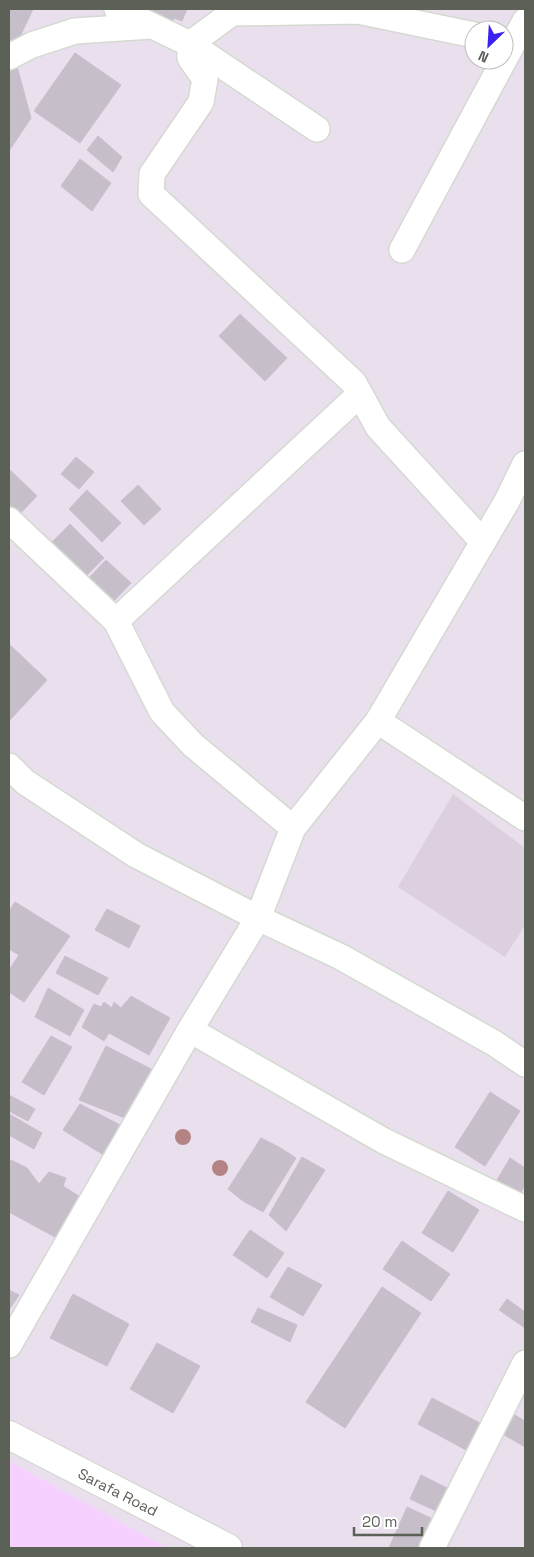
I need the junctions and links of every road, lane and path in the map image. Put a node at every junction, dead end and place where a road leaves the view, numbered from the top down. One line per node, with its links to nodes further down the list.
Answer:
1 (117, 9): 3 (street)
2 (525, 21): 5 (street)
3 (152, 26): 6 (street); 7 (street)
4 (464, 33): 6 (street)
5 (514, 35)
6 (190, 44): 9 (street); 11 (street)
7 (9, 56)
8 (495, 70): 10 (street)
9 (317, 130)
10 (402, 250)
11 (360, 394): 15 (street); 16 (street)
12 (525, 464): 13 (street)
13 (516, 506): 15 (street)
14 (9, 520): 16 (street)
15 (483, 542): 17 (street)
16 (116, 621): 20 (street)
17 (378, 722): 19 (street); 20 (street)
18 (9, 766): 21 (street)
19 (525, 818)
20 (293, 828): 21 (street)
21 (258, 918): 22 (street); 23 (street)
22 (190, 1030): 24 (street); 25 (street)
23 (525, 1064)
24 (525, 1208)
25 (9, 1345)
26 (525, 1363): 29 (street)
27 (9, 1435): 28 (street, Sarafa Road)
28 (228, 1548)
29 (432, 1548)

